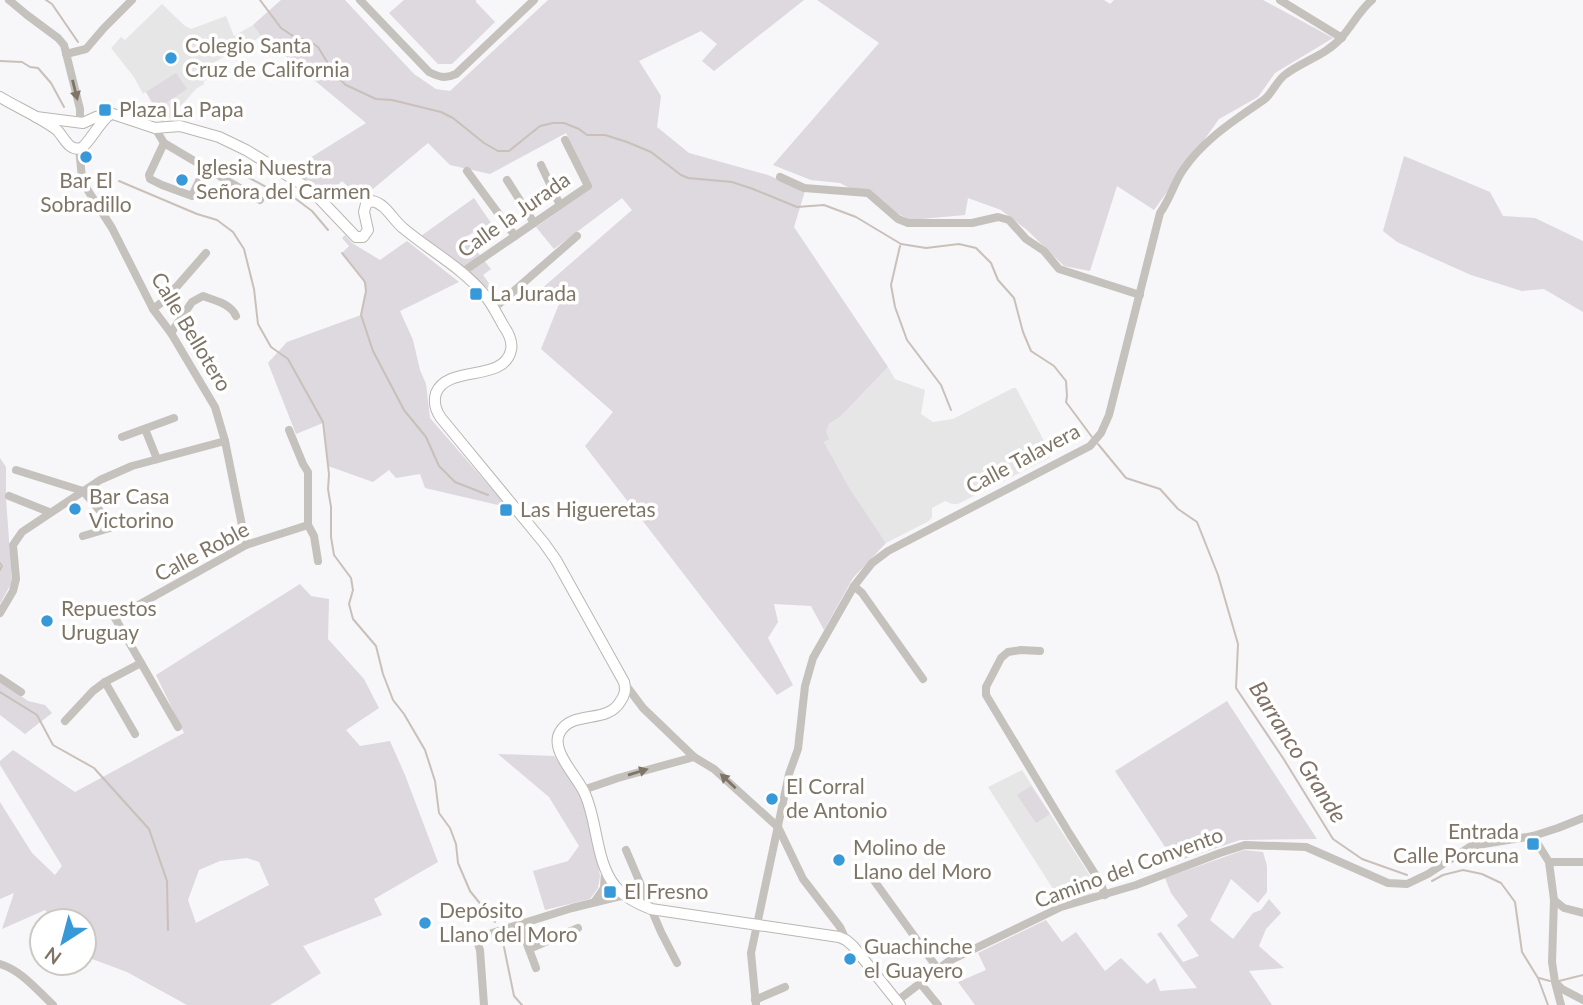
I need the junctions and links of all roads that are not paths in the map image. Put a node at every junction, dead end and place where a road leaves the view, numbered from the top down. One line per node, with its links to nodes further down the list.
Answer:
1 (9, 0): 8 (street)
2 (132, 0): 8 (street)
3 (534, 0): 6 (street)
4 (1280, 0): 7 (street)
5 (1372, 0): 7 (street)
6 (366, 2)
7 (1342, 38): 31 (street, Calle Talavera)
8 (66, 54): 12 (street, one-way to 12)
9 (1, 101): 11 (main road)
10 (109, 115): 12 (main road); 13 (main road); 14 (main road)
11 (36, 117): 12 (main road); 15 (main road)
12 (78, 123): 14 (main road); 15 (main road)
13 (155, 128): 17 (street); 30 (main road)
14 (90, 137): 18 (main road)
15 (64, 138): 18 (main road)
16 (565, 141): 25 (street, Calle la Jurada)
17 (164, 143): 20 (street); 20 (street)
18 (79, 148): 33 (street, Calle Bellotero)
19 (541, 164): 25 (street)
20 (205, 168): 24 (street)
21 (467, 171): 27 (street)
22 (780, 177): 31 (street)
23 (507, 180): 26 (street)
24 (260, 200)
25 (560, 205): 26 (street, Calle la Jurada)
26 (534, 223): 27 (street, Calle la Jurada)
27 (515, 236): 30 (street, Calle la Jurada)
28 (577, 236): 32 (street)
29 (206, 253): 33 (street)
30 (461, 273): 32 (main road)
31 (1140, 295): 50 (street, Calle Talavera)
32 (493, 307): 57 (main road)
33 (153, 309): 35 (street, Calle Bellotero)
34 (236, 316): 35 (street)
35 (171, 334): 40 (street, Calle Bellotero)
36 (174, 418): 37 (street)
37 (145, 429): 39 (street); 41 (street)
38 (289, 429): 46 (street)
39 (122, 437)
40 (225, 441): 41 (street); 48 (street, Calle Bellotero)
41 (157, 459): 43 (street)
42 (16, 470): 43 (street)
43 (83, 491): 45 (street); 47 (street)
44 (9, 496): 45 (street)
45 (49, 512): 51 (street)
46 (308, 525): 48 (street, Calle Roble); 49 (street)
47 (83, 536)
48 (246, 545): 53 (street, Calle Roble)
49 (318, 561)
50 (854, 586): 55 (street); 65 (street, Calle Talavera)
51 (0, 613)
52 (1040, 651): 73 (street)
53 (141, 663): 56 (street); 60 (street)
54 (0, 678): 58 (street)
55 (923, 679)
56 (105, 682): 59 (street); 61 (street)
57 (624, 682): 62 (street); 63 (main road)
58 (21, 692)
59 (65, 720)
60 (178, 727)
61 (135, 734)
62 (694, 757): 63 (street, one-way to 62); 65 (street, one-way to 62)
63 (583, 790): 70 (main road)
64 (1583, 818): 66 (street, Camino del Convento)
65 (778, 827): 79 (street, Calle Talavera); 81 (street)
66 (1533, 836): 68 (street); 73 (street, Camino del Convento)
67 (626, 850): 76 (street)
68 (1549, 862): 69 (street); 74 (street)
69 (1583, 862)
70 (604, 865): 72 (main road); 75 (street)
71 (870, 874): 86 (street)
72 (625, 895): 75 (street); 76 (main road)
73 (1105, 895): 86 (street, Camino del Convento)
74 (1554, 900): 77 (street); 87 (street)
75 (595, 901): 78 (street)
76 (651, 909): 79 (main road); 83 (street)
77 (1583, 913)
78 (520, 925): 82 (street); 94 (street)
79 (757, 925): 81 (main road); 91 (street, Calle Talavera)
80 (578, 928): 82 (street)
81 (846, 940): 92 (main road)
82 (529, 949): 85 (street)
83 (677, 963)
84 (0, 964): 93 (street)
85 (536, 968)
86 (938, 969): 88 (street, Camino del Convento)
87 (1555, 982): 90 (street); 96 (street)
88 (920, 983): 92 (street, Camino del Convento); 95 (street)
89 (785, 987): 91 (street)
90 (1583, 1000)
91 (755, 1002)
92 (899, 1003)
93 (53, 1005)
94 (484, 1005)
95 (937, 1005)
96 (1561, 1005)

